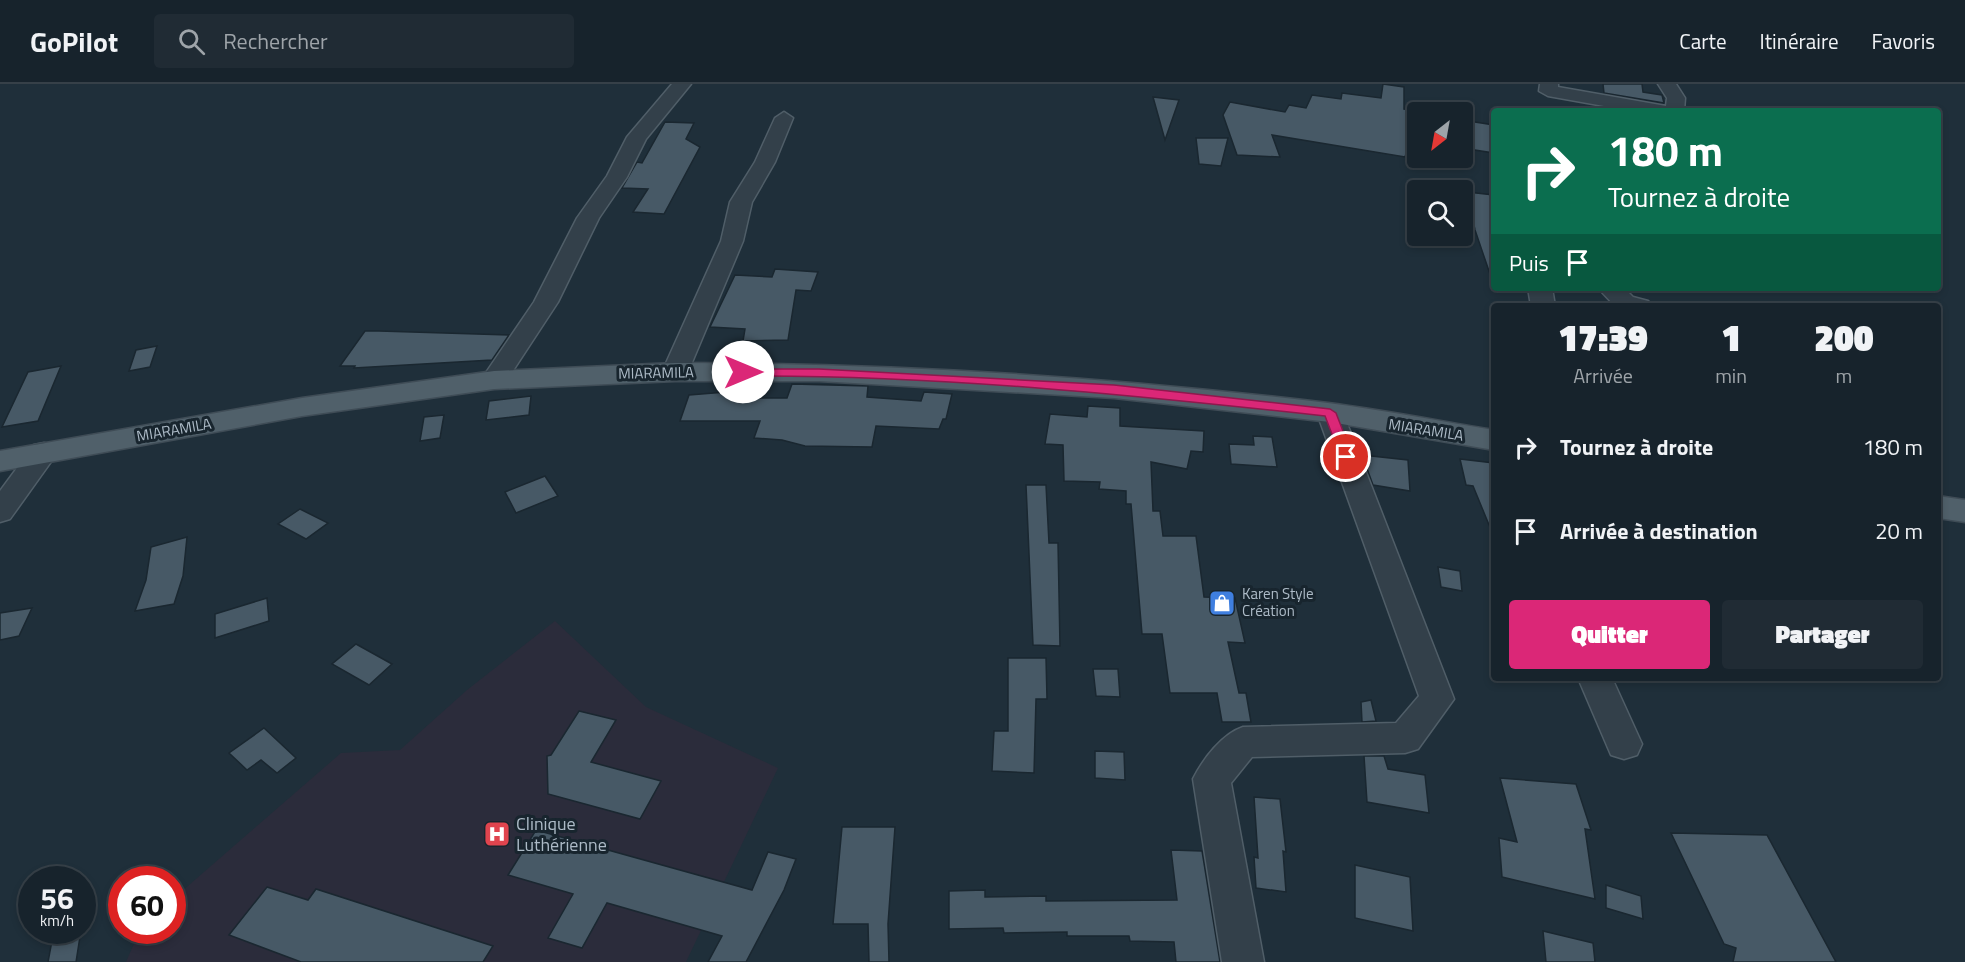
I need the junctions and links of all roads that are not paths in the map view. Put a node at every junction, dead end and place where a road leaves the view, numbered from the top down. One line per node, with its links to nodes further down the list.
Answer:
1 (682, 84): 10 (street)
2 (1549, 84): 4 (street)
3 (1667, 84): 5 (street)
4 (1647, 108)
5 (1675, 108)
6 (784, 118): 9 (street)
7 (1613, 291): 8 (street)
8 (1629, 303)
9 (675, 372): 10 (main road, MIARAMILA); 11 (main road, MIARAMILA)
10 (495, 380): 13 (main road, MIARAMILA)
11 (1330, 413): 12 (main road, MIARAMILA); 20 (street)
12 (1491, 440)
13 (44, 452): 14 (main road, MIARAMILA); 17 (street)
14 (0, 460)
15 (1941, 507): 16 (main road)
16 (1965, 511)
17 (0, 512)
18 (1596, 681): 19 (street)
19 (1624, 744)
20 (1243, 962)

